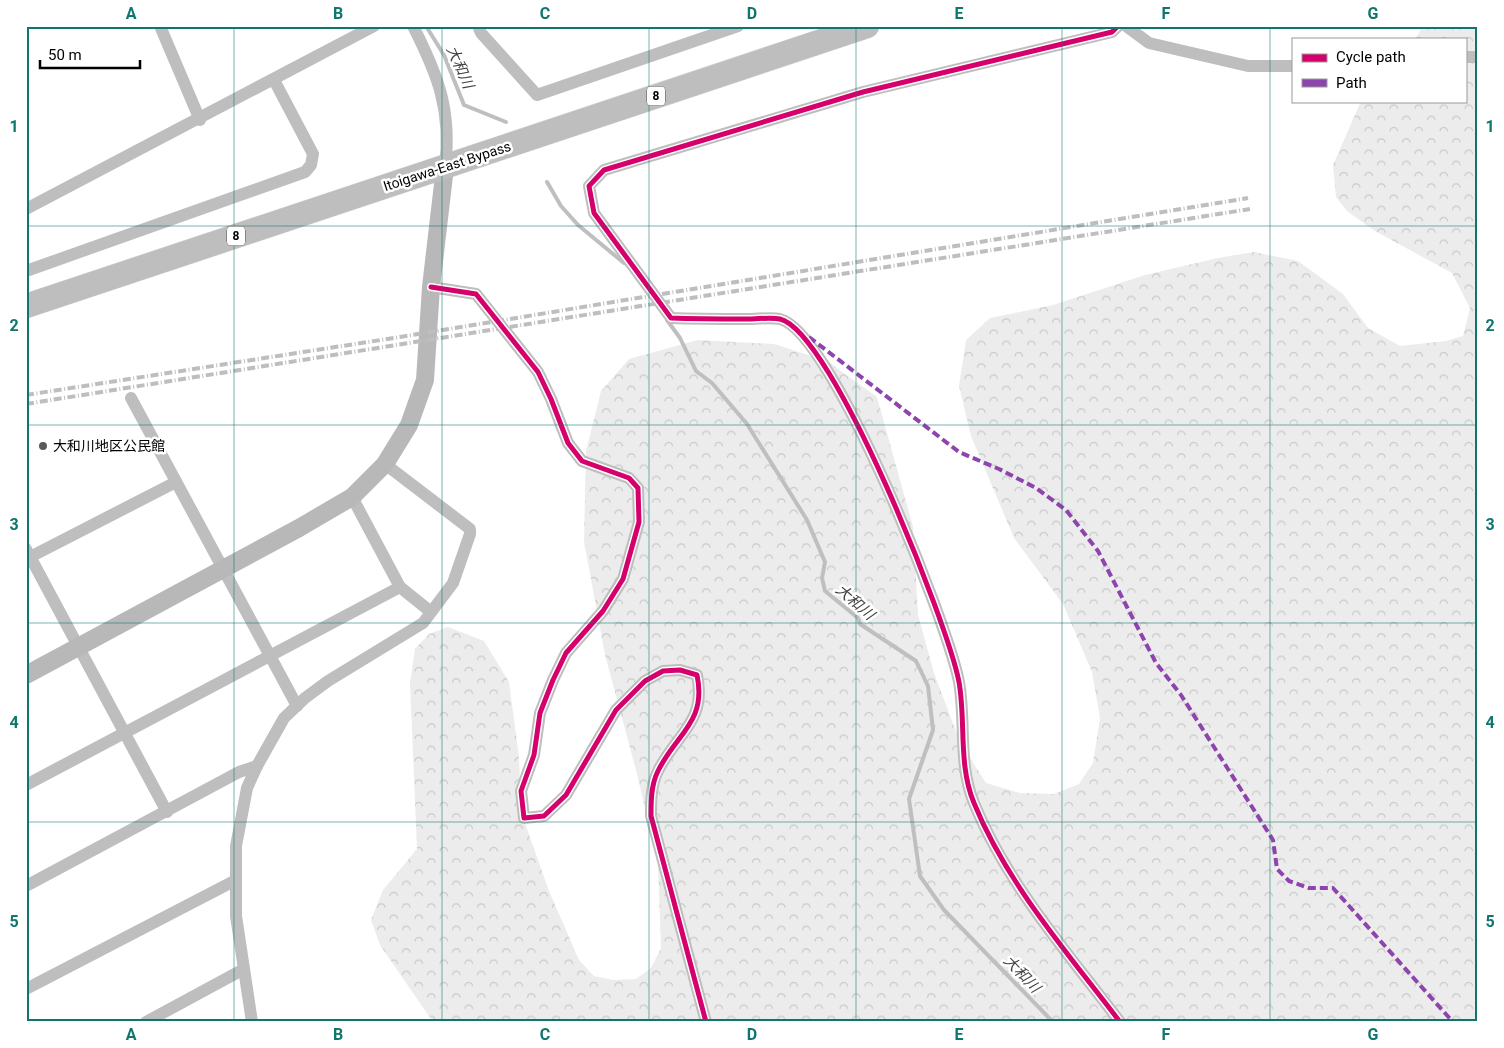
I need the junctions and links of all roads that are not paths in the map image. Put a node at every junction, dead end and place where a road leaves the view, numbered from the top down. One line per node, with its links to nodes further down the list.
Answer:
1 (160, 26): 11 (street)
2 (374, 26): 10 (street)
3 (413, 26): 12 (street)
4 (478, 26): 5 (street)
5 (738, 26)
6 (867, 26): 12 (highway, Itoigawa-East Bypass / 8)
7 (1118, 26): 40 (street)
8 (1126, 26): 9 (street)
9 (1292, 66)
10 (274, 80): 11 (street); 14 (street)
11 (200, 120): 13 (street)
12 (446, 167): 15 (street); 16 (highway, Itoigawa-East Bypass / 8)
13 (26, 209)
14 (26, 271)
15 (431, 287): 18 (street); 39 (street)
16 (26, 306)
17 (131, 398): 19 (street)
18 (385, 464): 20 (street); 24 (street)
19 (176, 482): 21 (street); 22 (street)
20 (352, 497): 22 (street); 23 (street)
21 (28, 553): 25 (street)
22 (223, 568): 25 (street); 26 (street)
23 (400, 587): 24 (street); 26 (street)
24 (431, 612): 28 (street)
25 (80, 647): 27 (street); 29 (street)
26 (271, 657): 28 (street); 29 (street)
27 (26, 675)
28 (296, 706): 30 (street)
29 (126, 732): 31 (street); 32 (street)
30 (257, 766): 32 (street); 33 (street)
31 (26, 786)
32 (167, 812): 34 (street)
33 (236, 880): 35 (street); 36 (street)
34 (26, 886)
35 (244, 969): 37 (street); 38 (street)
36 (26, 990)
37 (146, 1022)
38 (252, 1022)
39 (706, 1022)
40 (1120, 1022)

